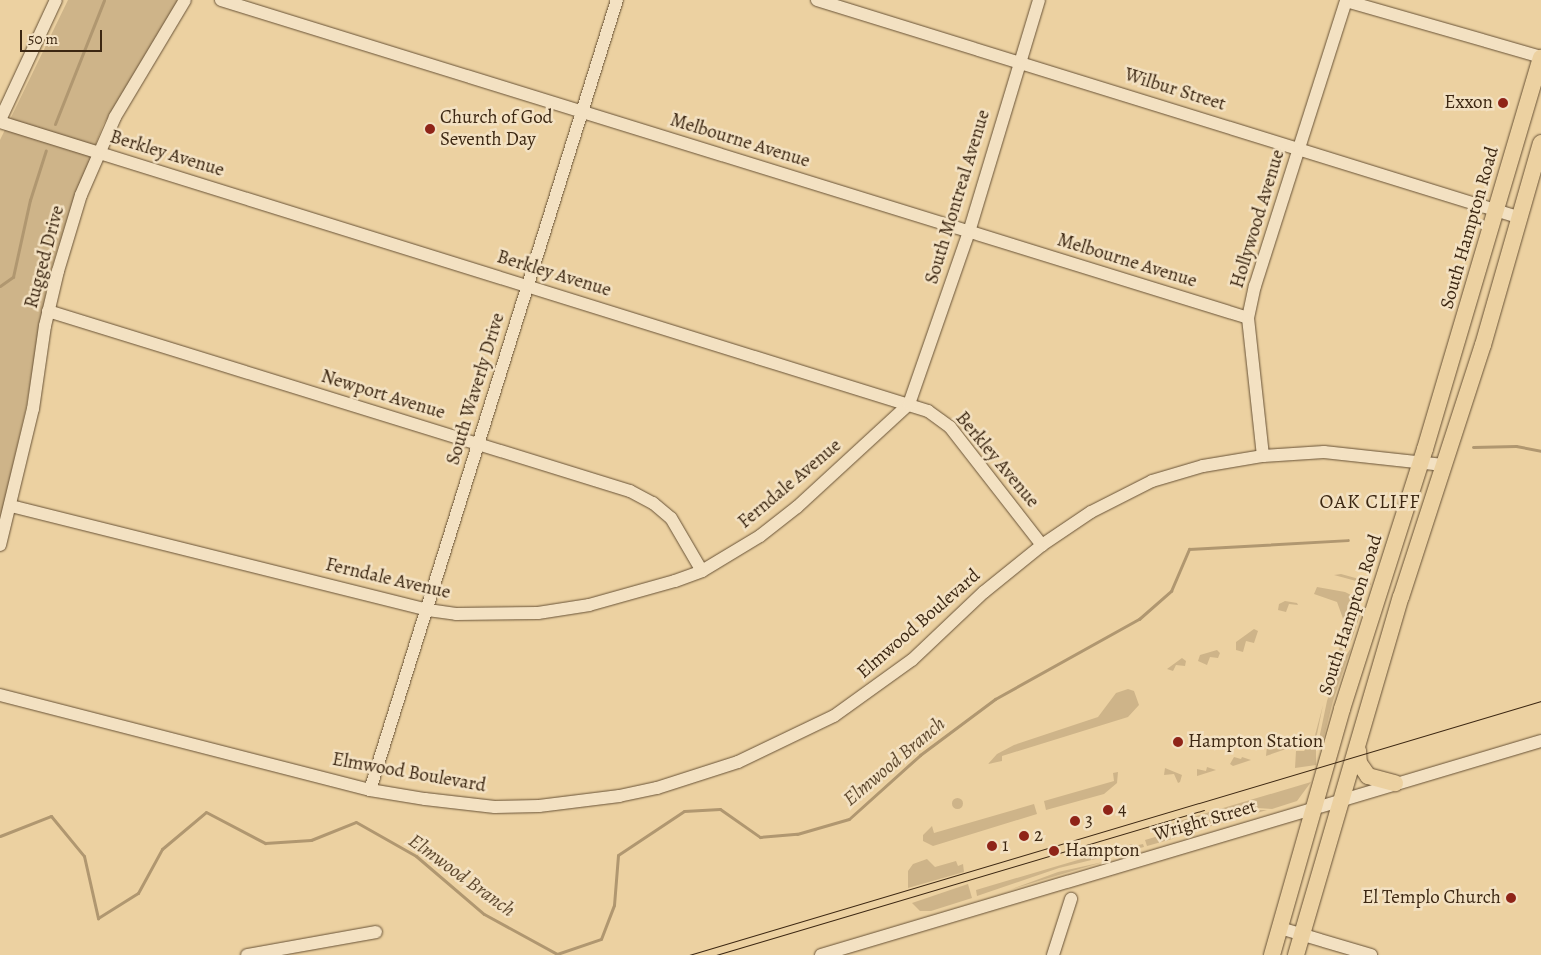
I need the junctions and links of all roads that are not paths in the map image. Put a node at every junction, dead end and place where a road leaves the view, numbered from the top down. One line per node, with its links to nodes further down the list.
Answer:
1 (56, 0): 11 (street)
2 (185, 0): 14 (street, Rugged Drive)
3 (221, 0): 10 (street, Melbourne Avenue)
4 (617, 0): 10 (street, South Waverly Drive)
5 (818, 0): 9 (street, Wilbur Street)
6 (1039, 0): 9 (street, South Montreal Avenue)
7 (1346, 0): 8 (street); 13 (street, Hollywood Avenue)
8 (1541, 58): 15 (main road, South Hampton Road)
9 (1020, 62): 13 (street, Wilbur Street); 17 (street, South Montreal Avenue)
10 (582, 112): 17 (street, Melbourne Avenue); 18 (street, South Waverly Drive)
11 (0, 121): 14 (street, Berkley Avenue)
12 (1541, 143): 16 (main road)
13 (1299, 149): 15 (street, Wilbur Street); 20 (street, Hollywood Avenue)
14 (98, 152): 18 (street, Berkley Avenue); 19 (street, Rugged Drive)
15 (1496, 210): 16 (street, Wilbur Street); 21 (main road, South Hampton Road)
16 (1521, 218): 22 (main road)
17 (968, 232): 20 (street, Melbourne Avenue); 23 (street, South Montreal Avenue)
18 (528, 285): 23 (street, Berkley Avenue); 24 (street, South Waverly Drive)
19 (48, 311): 24 (street, Newport Avenue); 28 (street, Rugged Drive)
20 (1248, 318): 25 (street, Hollywood Avenue)
21 (1450, 367): 22 (main road); 26 (main road, South Hampton Road)
22 (1473, 374): 27 (main road)
23 (910, 404): 30 (street, Berkley Avenue); 31 (street, Ferndale Avenue)
24 (478, 444): 31 (street, Newport Avenue); 34 (street, South Waverly Drive)
25 (1263, 456): 26 (street, Elmwood Boulevard); 30 (street, Elmwood Boulevard)
26 (1421, 462): 27 (street, Elmwood Boulevard); 32 (main road, South Hampton Road)
27 (1443, 466): 33 (main road)
28 (11, 506): 29 (street, Rugged Drive); 34 (street, Ferndale Avenue)
29 (0, 545)
30 (1042, 545): 39 (street, Elmwood Boulevard)
31 (702, 571): 34 (street, Ferndale Avenue)
32 (1380, 588): 33 (main road); 41 (main road, South Hampton Road)
33 (1401, 597): 37 (main road)
34 (428, 610): 39 (street, South Waverly Drive)
35 (0, 695): 39 (street, Elmwood Boulevard)
36 (1541, 741): 38 (street, Wright Street)
37 (1358, 746): 38 (main road); 40 (main road)
38 (1395, 784): 40 (street, Wright Street)
39 (370, 790)
40 (1342, 799): 41 (street, Wright Street); 45 (main road)
41 (1313, 810): 43 (main road, South Hampton Road); 47 (street, Wright Street)
42 (1070, 899): 48 (street)
43 (1280, 928): 45 (street); 49 (main road, South Hampton Road)
44 (376, 932): 46 (street)
45 (1302, 935): 50 (main road); 51 (street)
46 (247, 955)
47 (821, 955)
48 (1053, 955)
49 (1272, 955)
50 (1296, 955)
51 (1371, 955)

